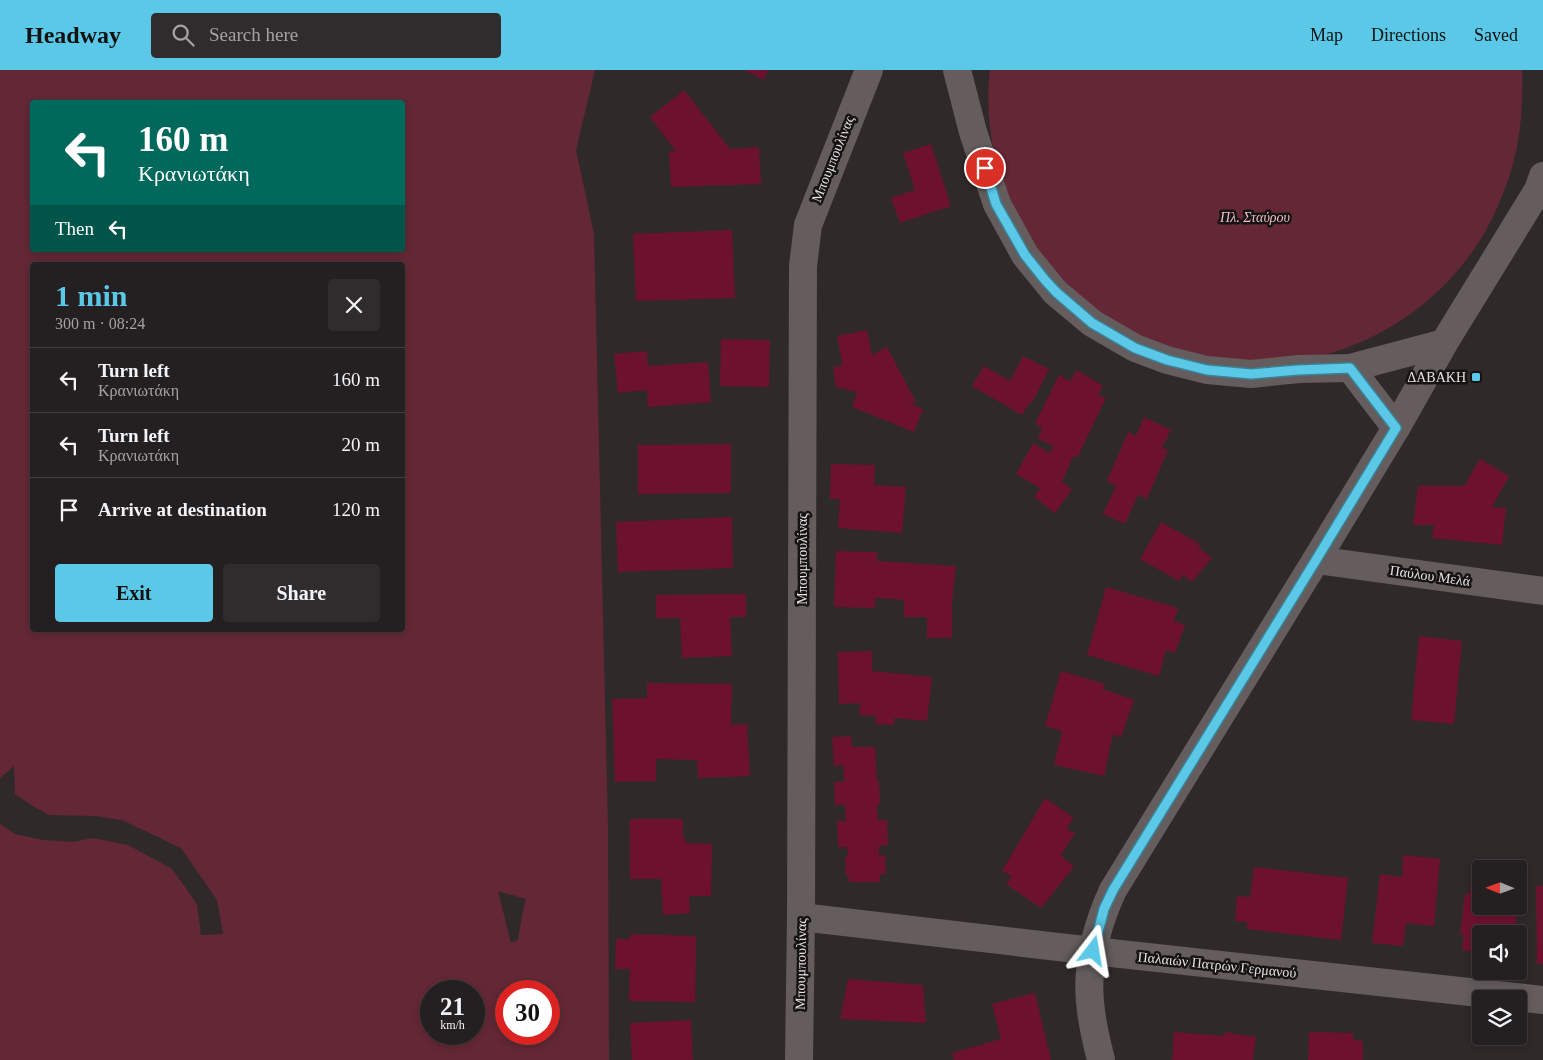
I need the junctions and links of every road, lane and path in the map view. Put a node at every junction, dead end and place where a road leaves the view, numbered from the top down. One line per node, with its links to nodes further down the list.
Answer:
1 (869, 70): 9 (street, Μπουμπουλίνας)
2 (957, 70): 5 (street)
3 (1543, 176): 4 (street)
4 (1444, 343): 5 (street); 6 (street)
5 (1350, 368): 6 (street)
6 (1396, 428): 7 (street)
7 (1316, 560): 8 (street, Παύλου Μελά); 10 (street)
8 (1543, 591)
9 (801, 917): 10 (street, Παλαιών Πατρών Γερμανού); 12 (street, Μπουμπουλίνας)
10 (1093, 951): 11 (street, Παλαιών Πατρών Γερμανού); 13 (street)
11 (1543, 1000)
12 (799, 1060)
13 (1101, 1060)

